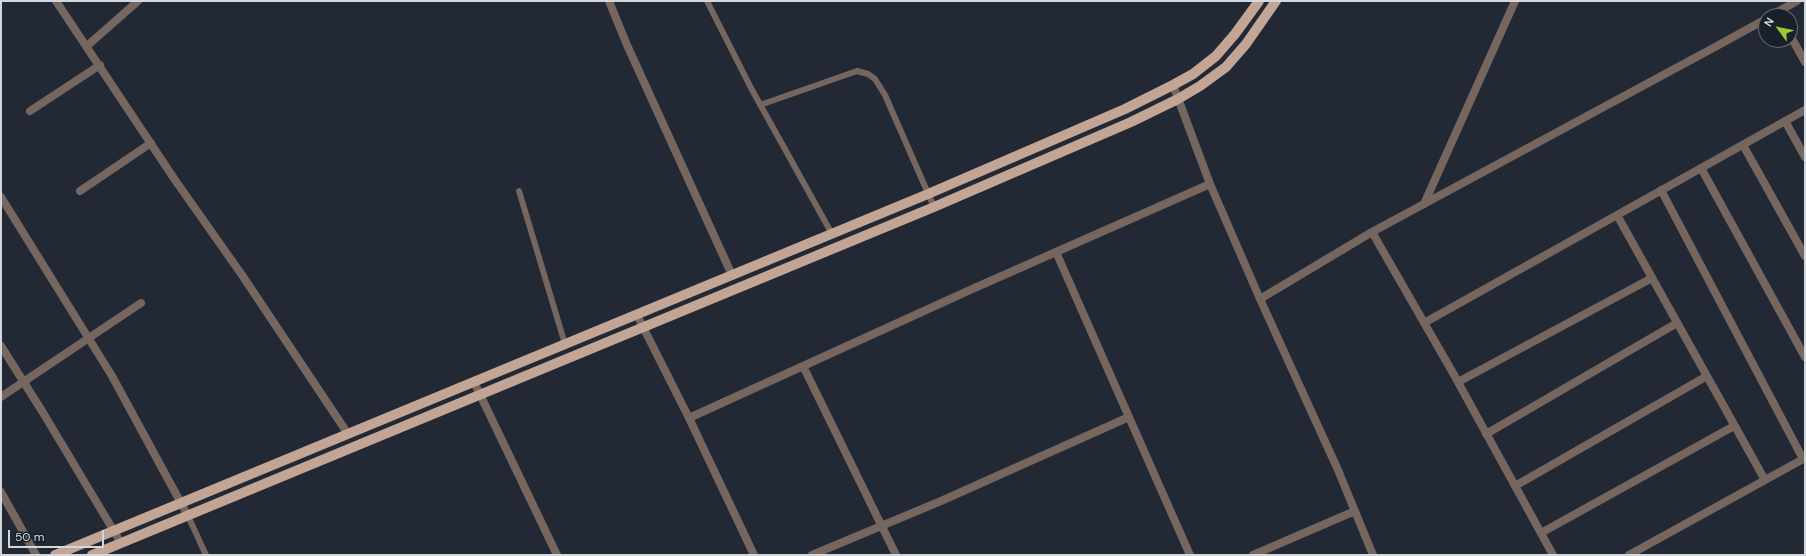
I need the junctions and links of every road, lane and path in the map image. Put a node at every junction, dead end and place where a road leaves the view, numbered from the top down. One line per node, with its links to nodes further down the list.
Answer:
1 (56, 1): 11 (street)
2 (138, 1): 11 (street)
3 (609, 1): 38 (street)
4 (707, 1): 17 (lane)
5 (1259, 1): 15 (main road)
6 (1276, 1): 16 (main road)
7 (1515, 1): 31 (street)
8 (1797, 1): 9 (street)
9 (1786, 8)
10 (1758, 23): 31 (street)
11 (87, 46): 14 (street)
12 (1797, 48): 13 (street)
13 (1805, 62)
14 (100, 65): 19 (street); 21 (street)
15 (1173, 85): 16 (street); 29 (main road)
16 (1178, 99): 25 (street); 32 (main road)
17 (760, 105): 29 (lane); 35 (lane)
18 (1805, 110): 20 (street)
19 (30, 111)
20 (1785, 121): 22 (street); 23 (street)
21 (151, 143): 27 (street); 60 (street)
22 (1743, 144): 24 (street); 37 (street)
23 (1805, 157)
24 (1702, 168): 26 (street); 49 (street)
25 (1210, 184): 36 (street); 40 (street)
26 (1662, 190): 33 (street); 62 (street)
27 (80, 191)
28 (519, 191): 47 (lane)
29 (928, 194): 32 (lane); 35 (main road)
30 (1, 197): 46 (street)
31 (1424, 204): 34 (street)
32 (934, 207): 45 (main road)
33 (1617, 215): 39 (street); 43 (street)
34 (1372, 232): 40 (street); 43 (street)
35 (832, 234): 38 (main road)
36 (1056, 252): 50 (street); 57 (street)
37 (1805, 256)
38 (732, 275): 42 (main road)
39 (1652, 278): 44 (street); 54 (street)
40 (1260, 299): 67 (street)
41 (141, 304): 46 (street)
42 (636, 315): 45 (street); 47 (main road)
43 (1424, 323): 54 (street)
44 (1677, 323): 51 (street); 61 (street)
45 (643, 328): 55 (main road); 58 (street)
46 (89, 338): 52 (street); 66 (street)
47 (565, 344): 53 (main road)
48 (1, 346): 52 (street)
49 (1805, 357)
50 (803, 366): 58 (street); 69 (street)
51 (1707, 376): 59 (street); 64 (street)
52 (24, 382): 56 (street); 70 (street)
53 (474, 382): 55 (street); 60 (main road)
54 (1458, 382): 61 (street)
55 (479, 394): 68 (main road); 77 (street)
56 (1, 397)
57 (1129, 416): 69 (street); 81 (street)
58 (689, 418): 78 (street)
59 (1734, 426): 63 (street); 71 (street)
60 (348, 434): 66 (main road)
61 (1486, 434): 64 (street)
62 (1804, 459): 63 (street)
63 (1765, 480): 85 (street)
64 (1515, 486): 71 (street)
65 (1, 492): 73 (street)
66 (182, 502): 68 (street); 70 (main road)
67 (1355, 511): 82 (street); 83 (street)
68 (188, 516): 72 (main road); 76 (lane)
69 (882, 526): 79 (street); 80 (street)
70 (115, 531): 72 (street); 74 (main road)
71 (1541, 533): 84 (street)
72 (121, 543): 75 (main road)
73 (36, 555)
74 (55, 555)
75 (92, 555)
76 (206, 555)
77 (557, 555)
78 (754, 555)
79 (812, 555)
80 (896, 555)
81 (1190, 555)
82 (1253, 555)
83 (1373, 555)
84 (1553, 555)
85 (1630, 555)

